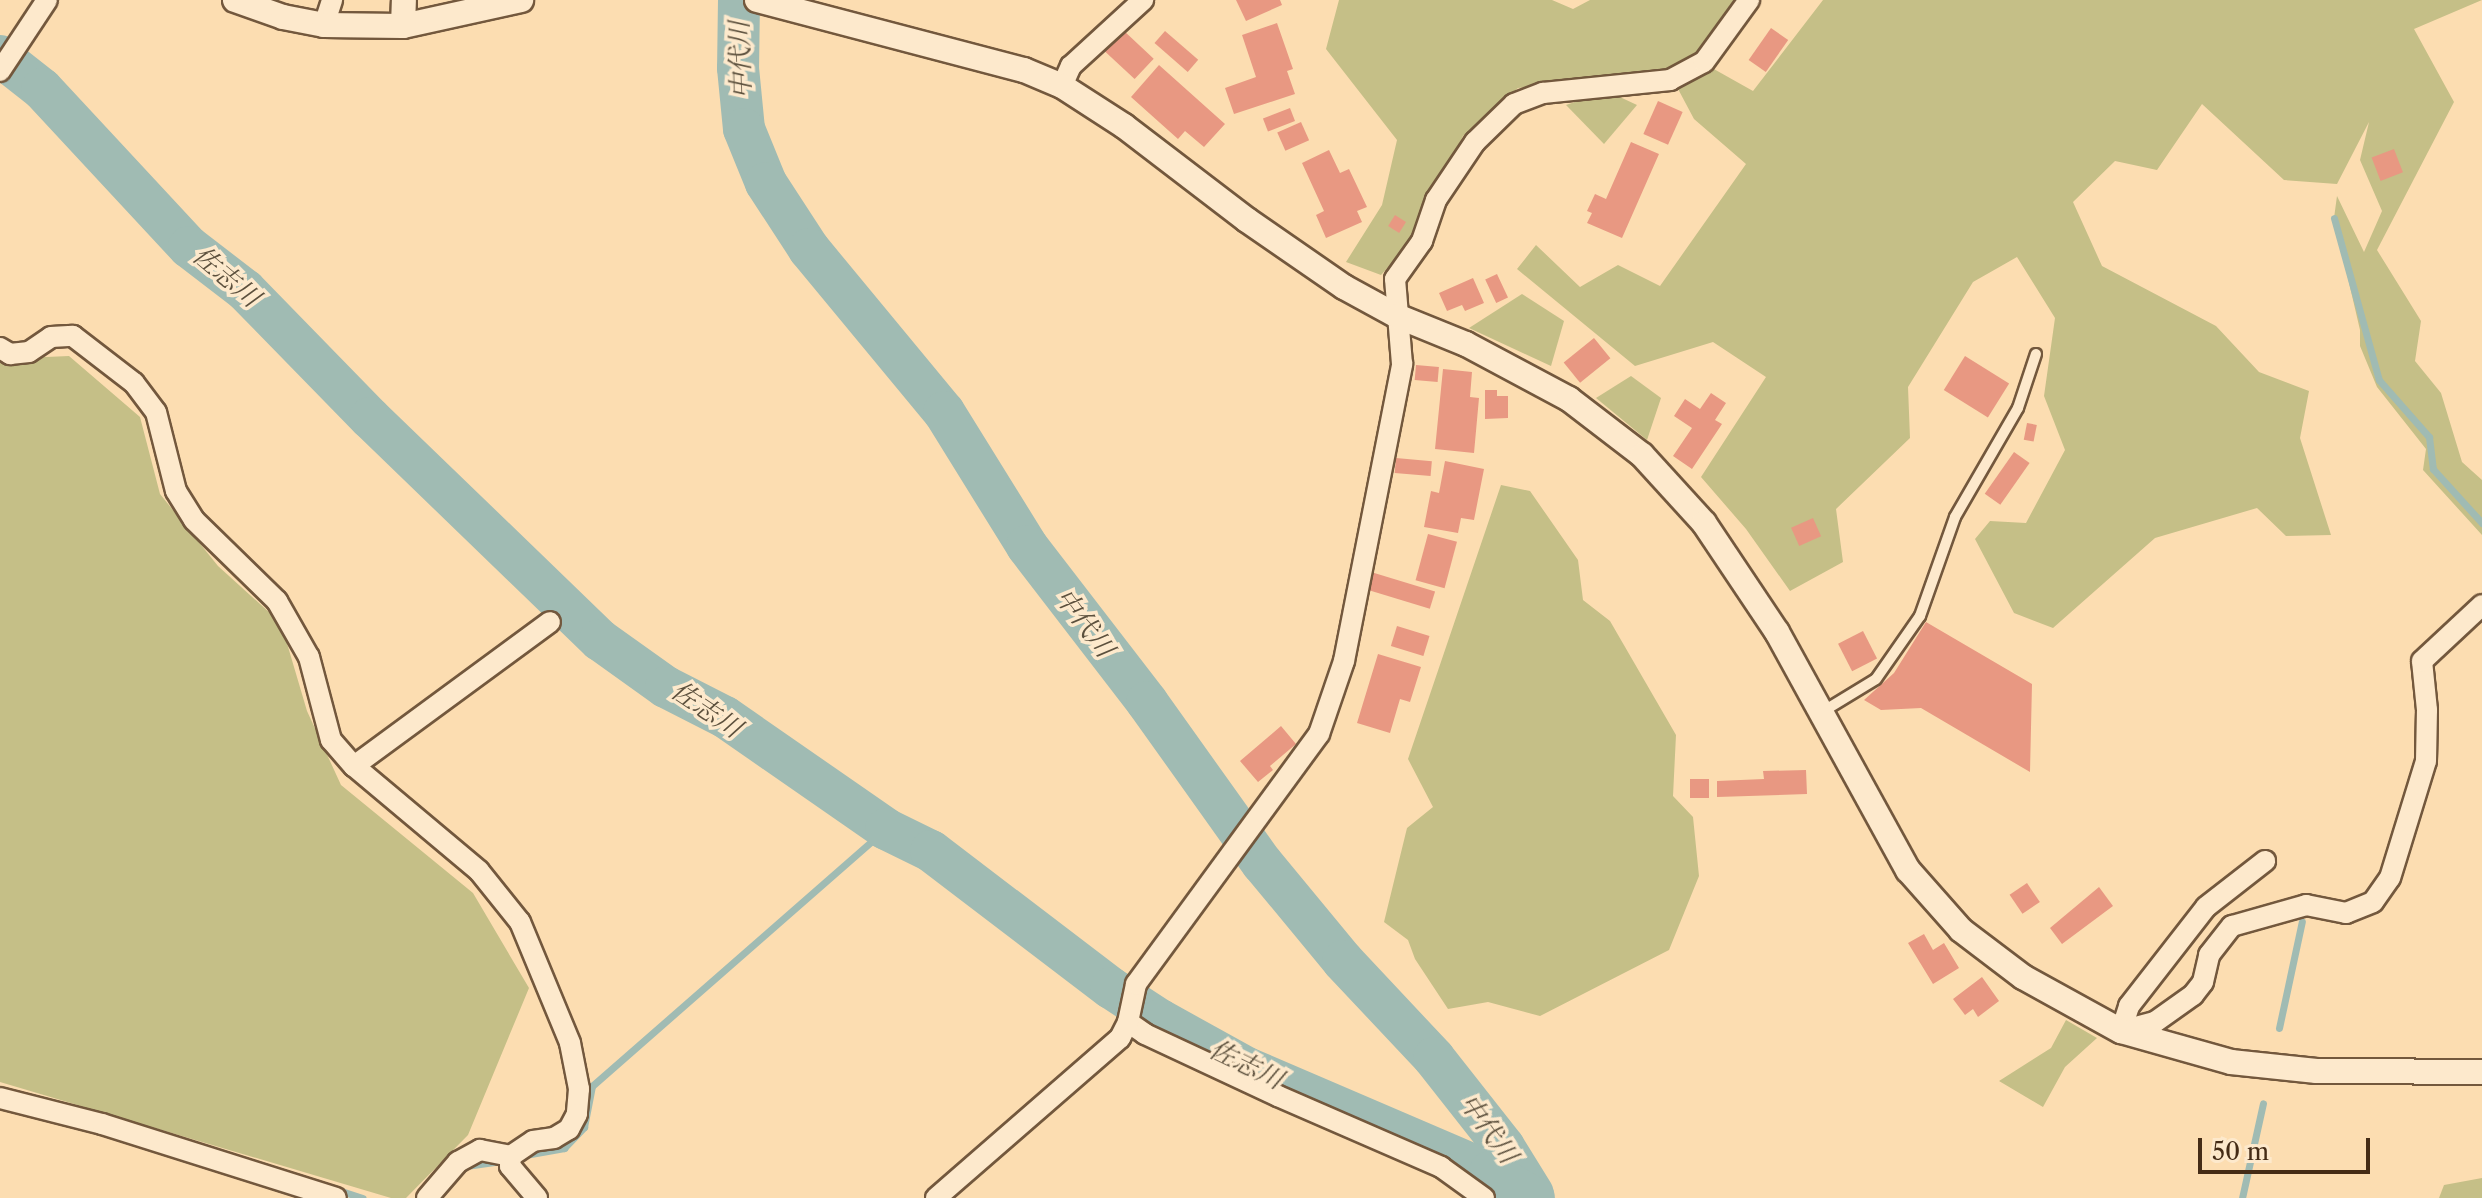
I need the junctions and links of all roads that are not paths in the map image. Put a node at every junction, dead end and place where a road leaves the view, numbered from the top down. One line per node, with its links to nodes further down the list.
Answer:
1 (47, 0): 11 (street)
2 (235, 0): 9 (street)
3 (332, 0): 9 (street)
4 (404, 0): 10 (street)
5 (521, 0): 10 (street)
6 (761, 0): 12 (street)
7 (1143, 0): 12 (street)
8 (1749, 0): 13 (street)
9 (324, 25): 10 (street)
10 (403, 26)
11 (0, 71)
12 (1062, 86): 13 (street)
13 (1397, 316): 18 (street); 21 (street)
14 (0, 348): 19 (street)
15 (2036, 354): 18 (lane)
16 (2482, 605): 22 (street)
17 (550, 622): 19 (street)
18 (1820, 713): 22 (street)
19 (354, 766): 25 (street)
20 (2265, 861): 22 (street)
21 (1128, 1022): 29 (street); 30 (street)
22 (2121, 1031): 23 (street)
23 (2482, 1072)
24 (0, 1098): 26 (street)
25 (511, 1156): 27 (street); 28 (street)
26 (336, 1198)
27 (427, 1198)
28 (537, 1198)
29 (936, 1198)
30 (1484, 1198)

